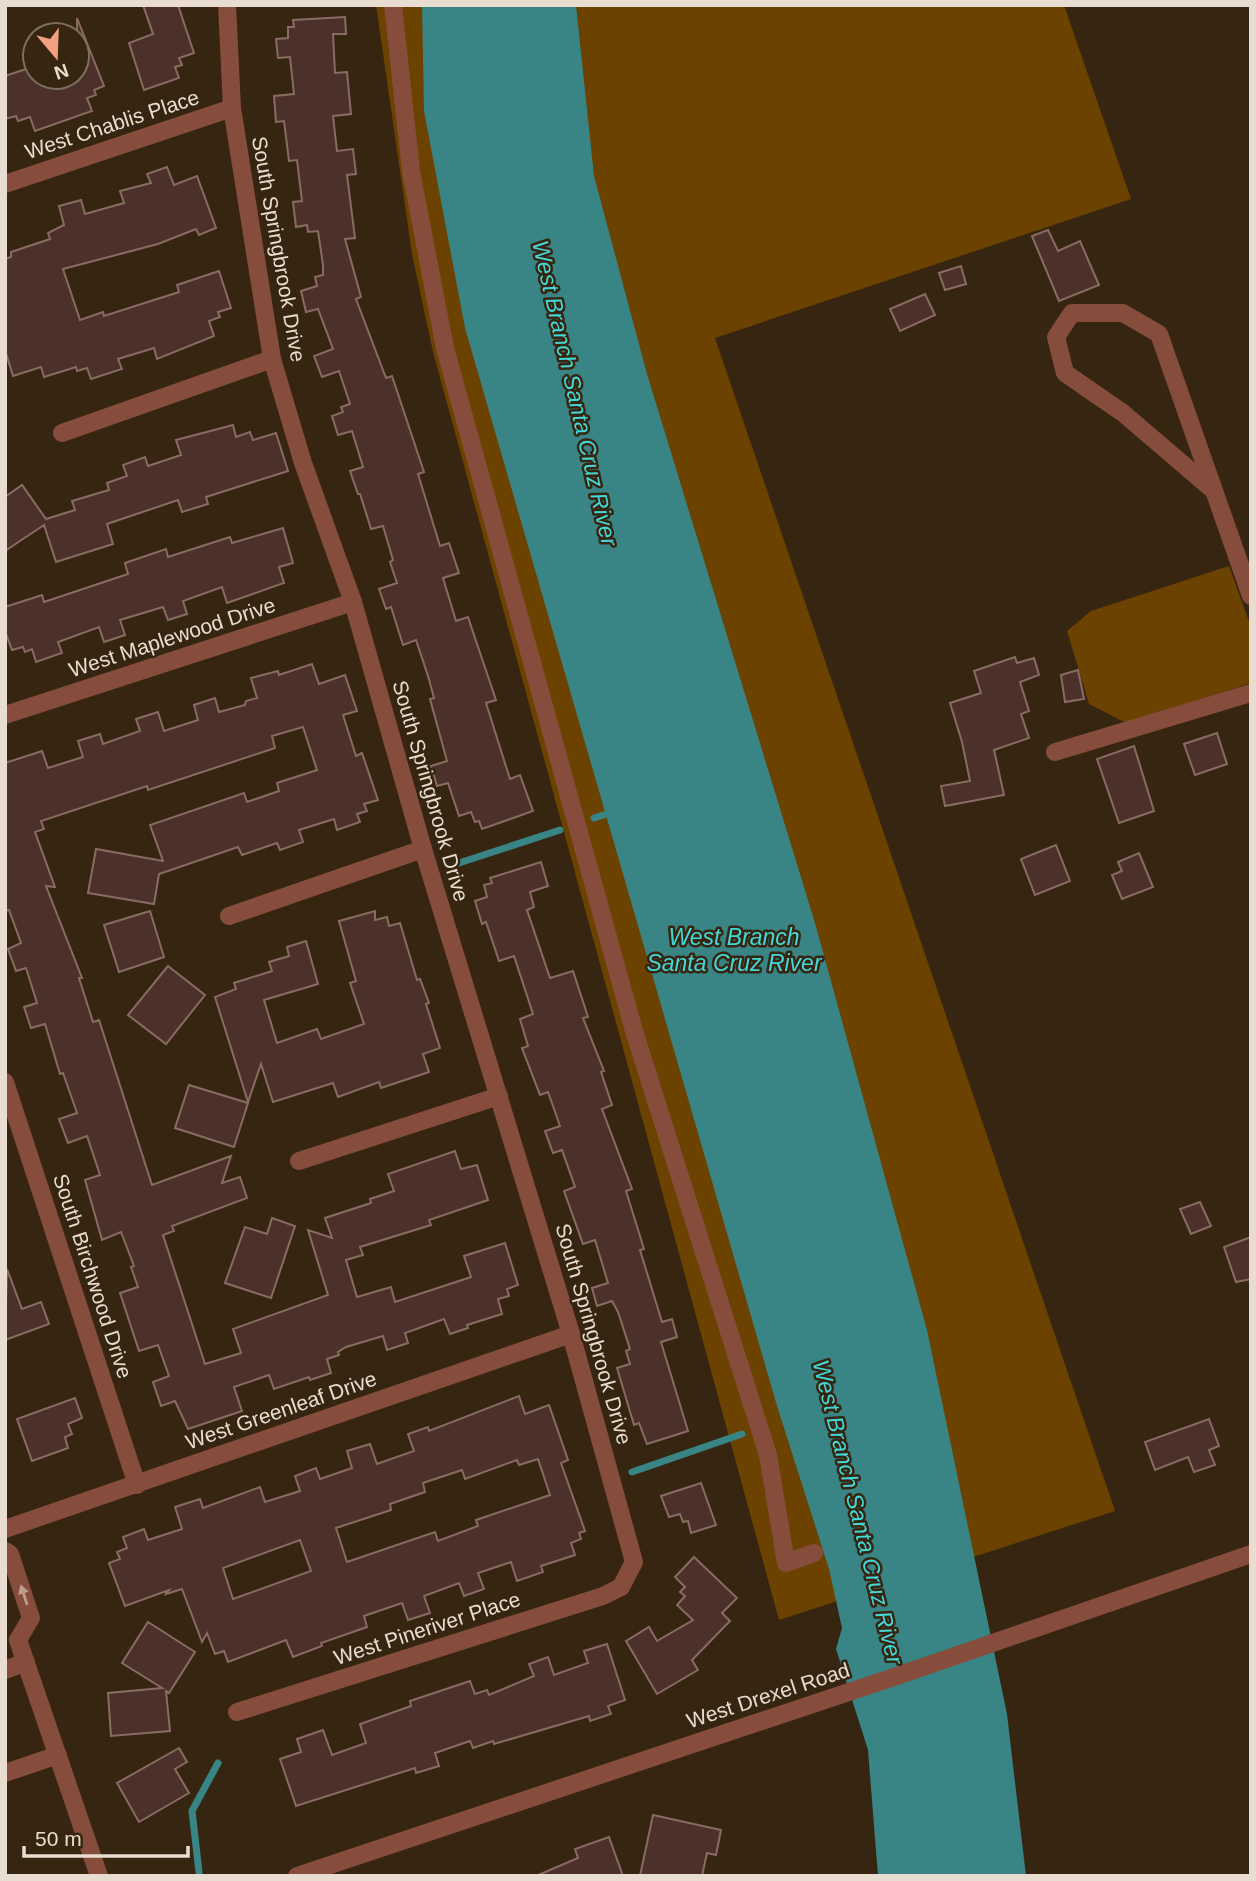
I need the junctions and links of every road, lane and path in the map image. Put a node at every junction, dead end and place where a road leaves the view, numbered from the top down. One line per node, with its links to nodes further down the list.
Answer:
1 (227, 5): 3 (street, South Springbrook Drive)
2 (393, 5): 22 (street)
3 (232, 108): 4 (street, West Chablis Place); 5 (street, South Springbrook Drive)
4 (5, 184)
5 (272, 359): 6 (street); 9 (street, South Springbrook Drive)
6 (62, 433)
7 (1213, 490): 7 (street); 8 (street)
8 (1251, 596)
9 (353, 602): 11 (street, West Maplewood Drive); 13 (street, South Springbrook Drive)
10 (1251, 693): 12 (street)
11 (5, 715)
12 (1055, 752)
13 (424, 849): 14 (street); 16 (street, South Springbrook Drive)
14 (229, 916)
15 (5, 1082): 19 (street, South Birchwood Drive)
16 (499, 1096): 17 (street); 18 (street, South Springbrook Drive)
17 (299, 1161)
18 (571, 1334): 19 (street, West Greenleaf Drive); 24 (street, South Springbrook Drive)
19 (137, 1485): 20 (street, West Greenleaf Drive)
20 (5, 1528)
21 (5, 1551): 25 (street, one-way to 21)
22 (814, 1553)
23 (1251, 1554): 32 (street, West Drexel Road)
24 (635, 1584): 28 (street, West Pineriver Place)
25 (12, 1638): 26 (street)
26 (26, 1662): 27 (street); 29 (street)
27 (5, 1670)
28 (237, 1712)
29 (58, 1755): 30 (street); 31 (street)
30 (5, 1773)
31 (99, 1876)
32 (297, 1876)

